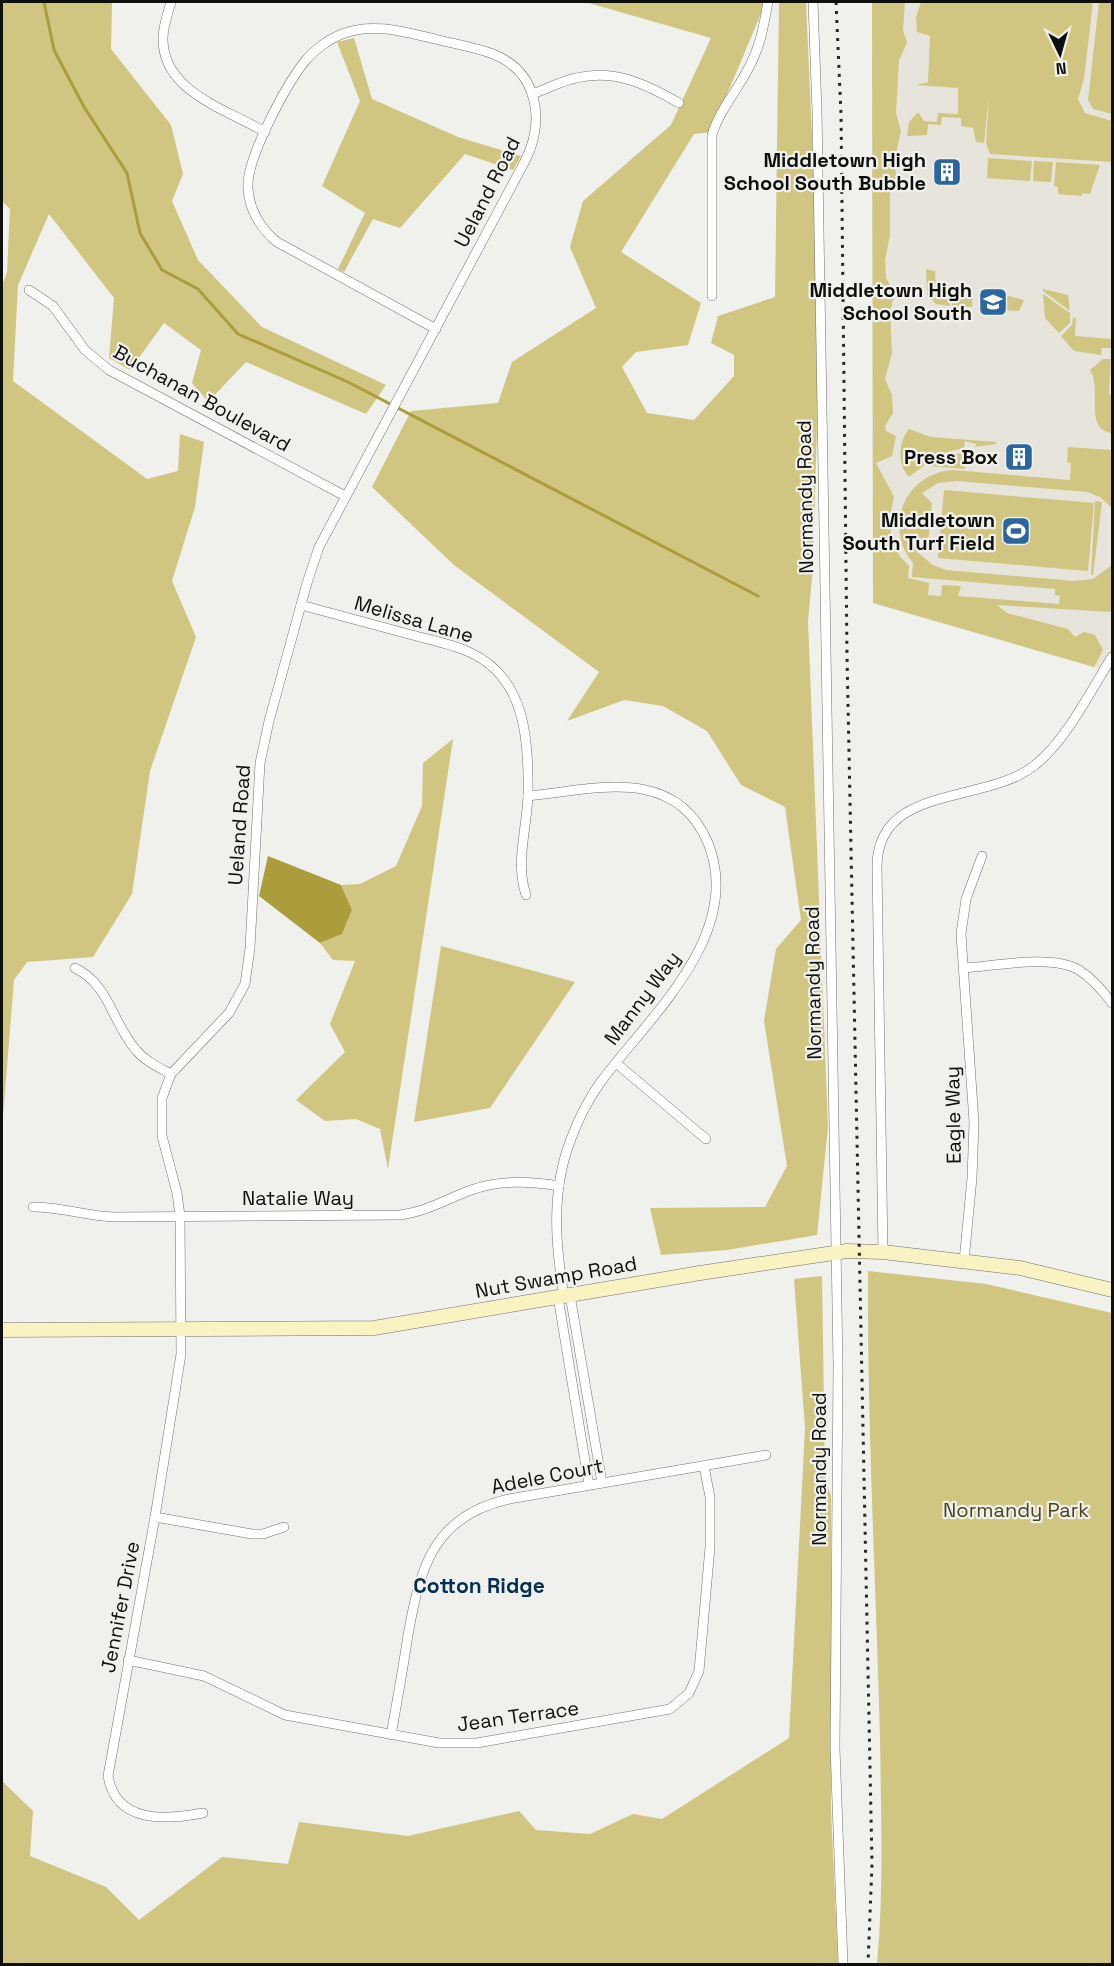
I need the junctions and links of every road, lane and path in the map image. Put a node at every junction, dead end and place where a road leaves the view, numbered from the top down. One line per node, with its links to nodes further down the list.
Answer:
1 (171, 2): 6 (street)
2 (768, 2): 8 (street)
3 (813, 2): 25 (street, Normandy Road)
4 (532, 94): 5 (street); 6 (street, Ueland Road); 9 (street, Ueland Road)
5 (679, 103)
6 (265, 132): 9 (street, Ueland Road)
7 (29, 290): 10 (street, Buchanan Boulevard)
8 (712, 296)
9 (436, 328): 10 (street, Ueland Road)
10 (345, 496): 11 (street, Ueland Road)
11 (301, 605): 13 (street, Melissa Lane); 20 (street, Ueland Road)
12 (1113, 657): 26 (street)
13 (528, 796): 15 (street, Melissa Lane); 19 (street, Manny Way)
14 (982, 856): 17 (street, Eagle Way)
15 (526, 895)
16 (75, 968): 20 (street)
17 (964, 968): 18 (street); 27 (street, Eagle Way)
18 (1113, 1003)
19 (615, 1063): 21 (street); 22 (street, Manny Way)
20 (171, 1074): 24 (street, Ueland Road)
21 (706, 1139)
22 (559, 1186): 24 (street, Natalie Way); 29 (street, Manny Way)
23 (33, 1207): 24 (street, Natalie Way)
24 (180, 1216): 30 (street, Ueland Road)
25 (836, 1252): 26 (main road, Nut Swamp Road); 29 (main road, Nut Swamp Road); 43 (street, Normandy Road)
26 (883, 1252): 27 (main road, Nut Swamp Road)
27 (964, 1261): 28 (main road, Nut Swamp Road)
28 (1113, 1290)
29 (564, 1296): 30 (main road, Nut Swamp Road); 32 (street); 33 (street)
30 (181, 1329): 31 (main road, Nut Swamp Road); 38 (street, Jennifer Drive)
31 (2, 1330)
32 (586, 1392): 33 (street); 36 (street)
33 (574, 1395): 37 (street)
34 (766, 1455): 35 (street, Adele Court)
35 (704, 1466): 36 (street, Adele Court); 41 (street, Jean Terrace)
36 (602, 1483): 37 (street, Adele Court)
37 (589, 1485): 41 (street, Adele Court)
38 (155, 1517): 39 (street); 40 (street, Jennifer Drive)
39 (284, 1527)
40 (128, 1660): 41 (street, Jean Terrace); 42 (street, Jennifer Drive)
41 (391, 1735)
42 (203, 1813)
43 (843, 1965)

